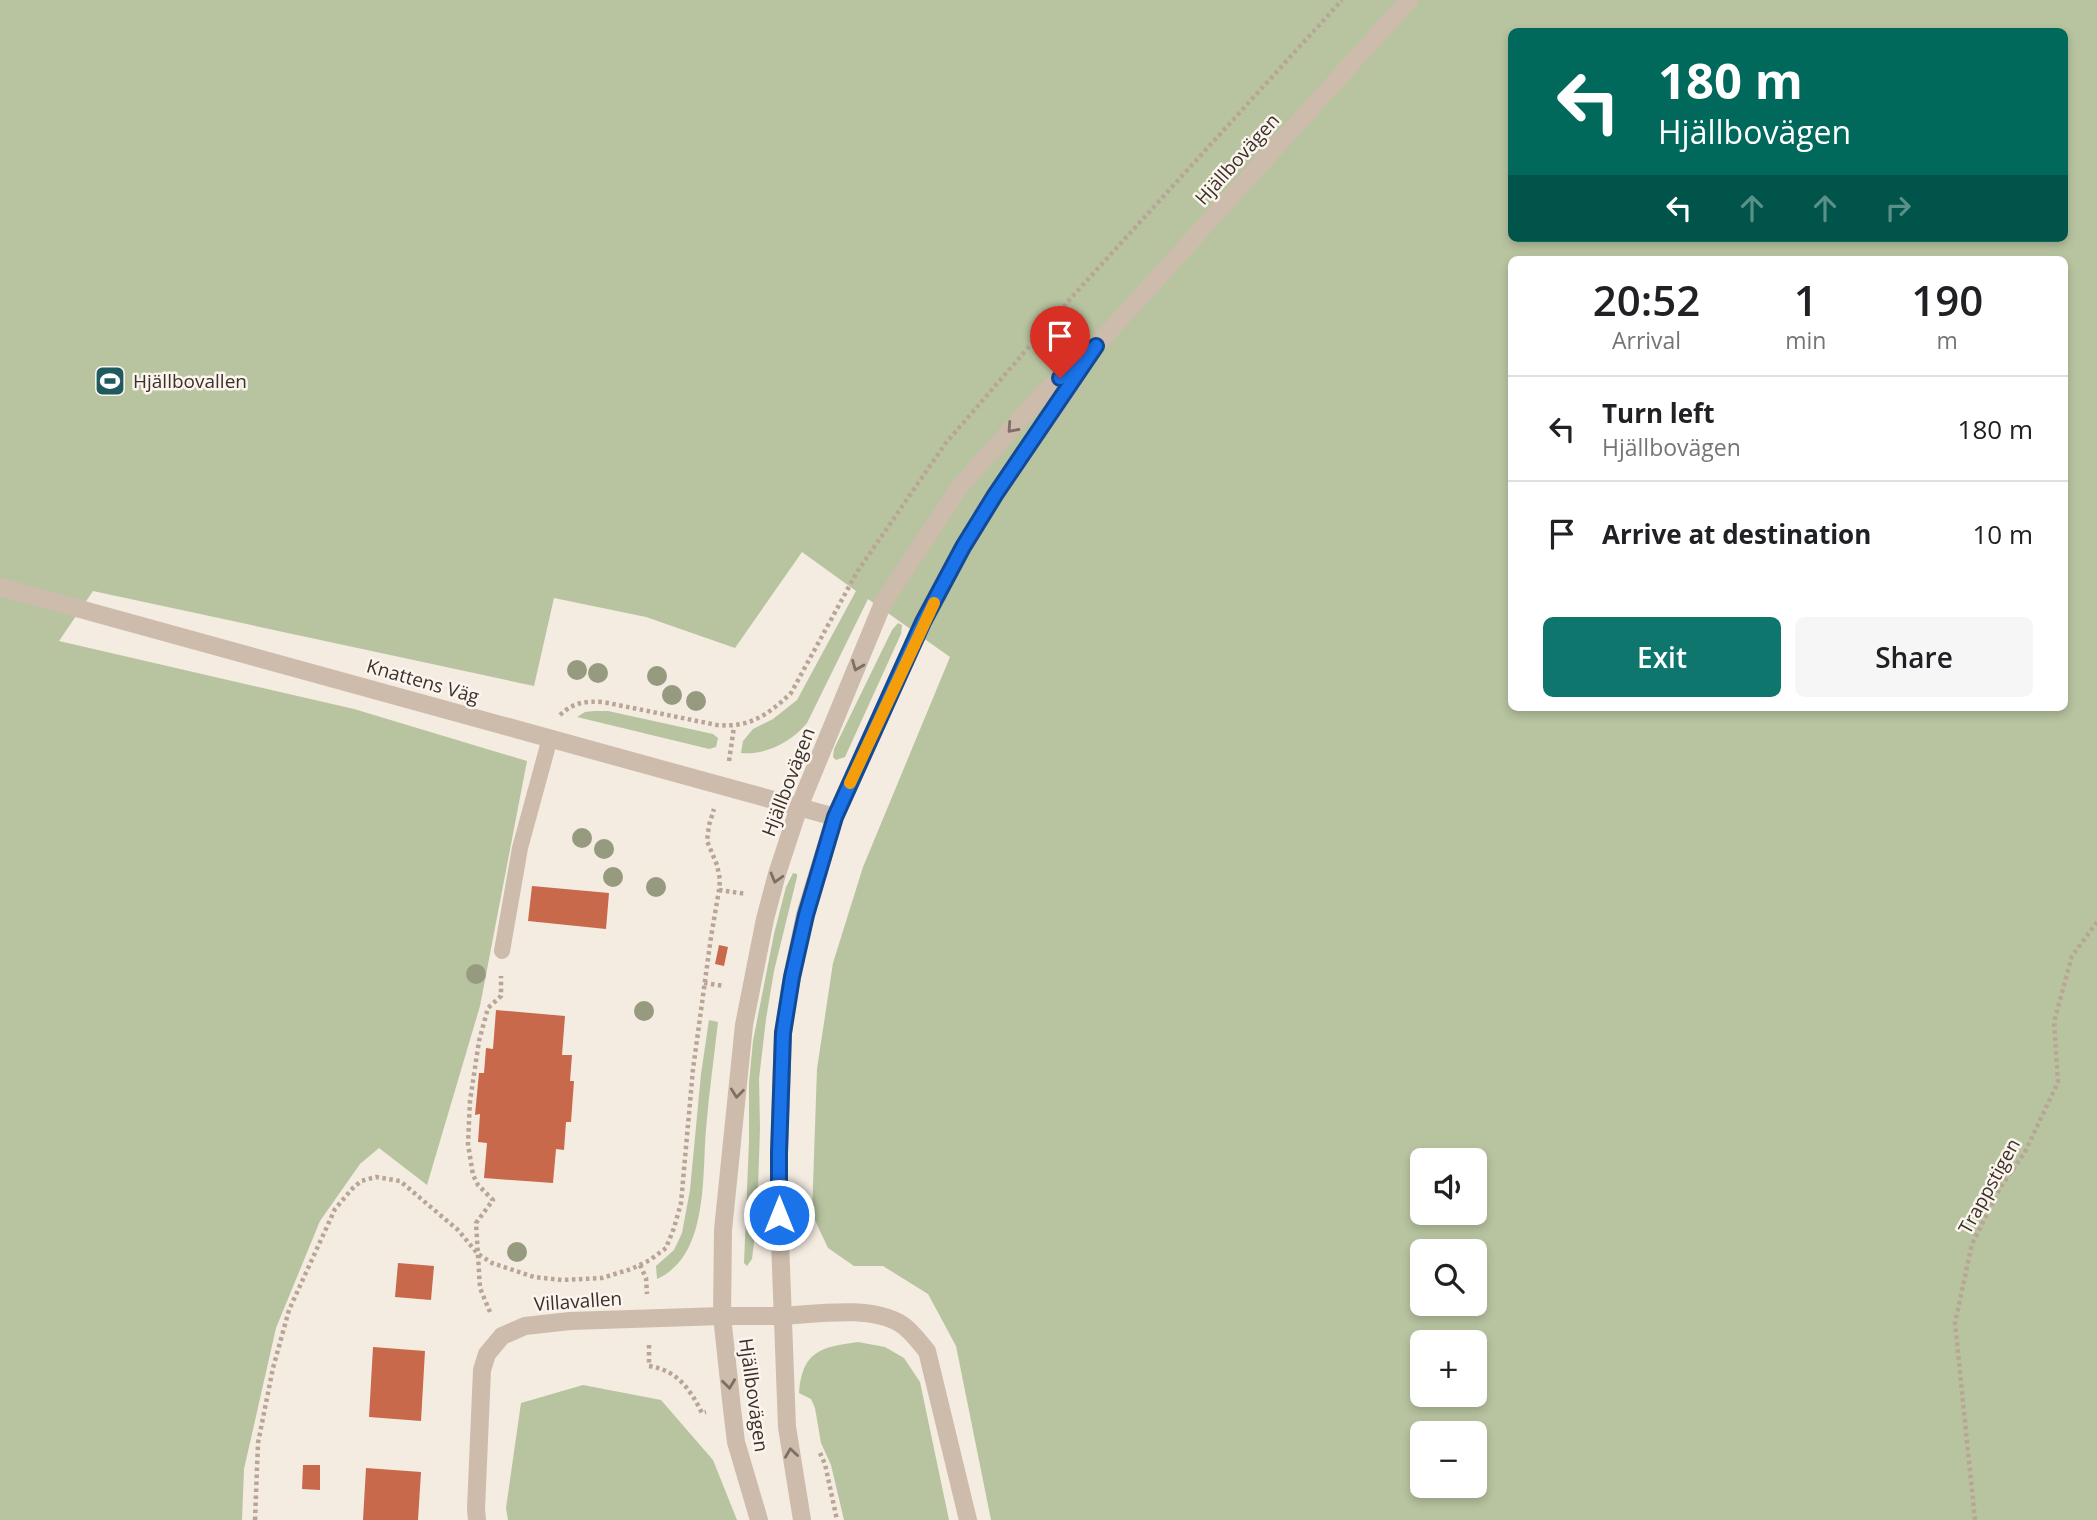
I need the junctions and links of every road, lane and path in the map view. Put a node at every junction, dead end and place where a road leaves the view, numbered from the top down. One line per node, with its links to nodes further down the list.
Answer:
1 (1342, 0): 5 (path)
2 (1409, 0): 3 (street, Hjällbovägen)
3 (1096, 346): 8 (street, Hjällbovägen, one-way to 8); 9 (street, Hjällbovägen)
4 (0, 587): 6 (street, Knattens Väg)
5 (734, 727): 6 (path); 7 (path)
6 (550, 738): 7 (street, Knattens Väg); 13 (lane)
7 (722, 785): 8 (street, Knattens Väg); 10 (path)
8 (799, 807): 9 (street, Knattens Väg); 17 (street, Hjällbovägen, one-way to 17)
9 (835, 817): 18 (street, Hjällbovägen)
10 (719, 890): 11 (path); 14 (path)
11 (749, 894)
12 (2097, 922): 25 (path, Trappstigen)
13 (502, 951): 16 (path)
14 (705, 983): 15 (path); 16 (path)
15 (727, 986)
16 (478, 1254): 19 (path); 20 (path)
17 (722, 1316): 18 (street, Hjällbovägen); 19 (street, Villavallen); 22 (street, Hjällbovägen, one-way to 22)
18 (782, 1316): 23 (street, Hjällbovägen, one-way to 18); 24 (street)
19 (502, 1336): 21 (street)
20 (255, 1520)
21 (477, 1520)
22 (759, 1520)
23 (802, 1520)
24 (968, 1520)
25 (1975, 1520)

